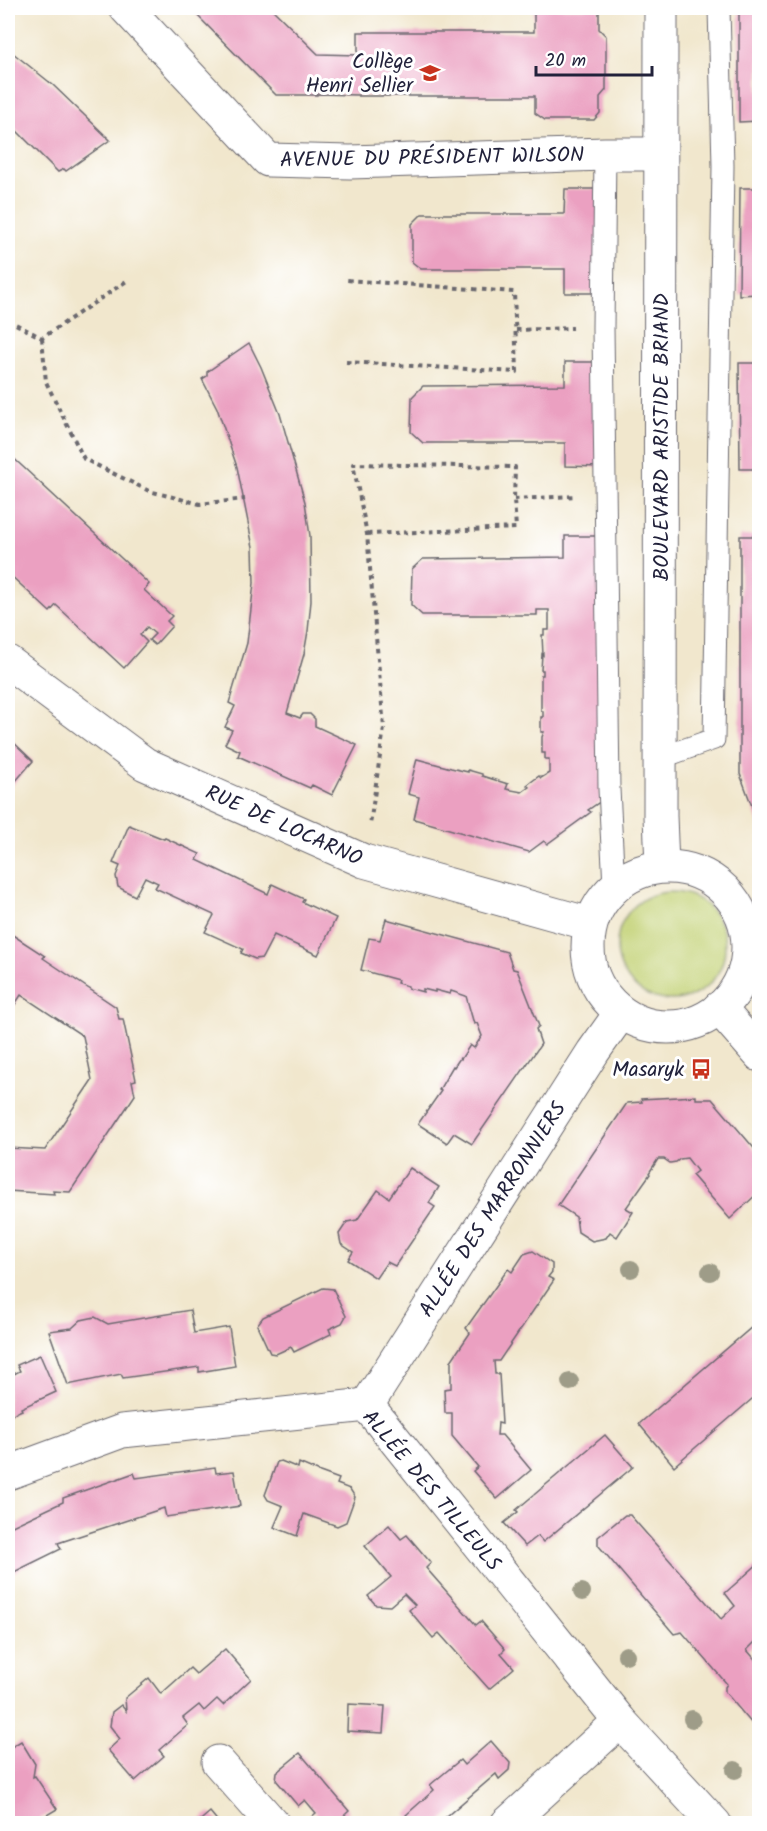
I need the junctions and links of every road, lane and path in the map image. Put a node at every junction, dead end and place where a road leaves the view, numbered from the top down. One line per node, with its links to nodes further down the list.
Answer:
1 (126, 8): 4 (street, AVENUE DU PRÉSIDENT WILSON)
2 (661, 8): 5 (street, BOULEVARD ARISTIDE BRIAND)
3 (719, 8): 18 (lane)
4 (605, 154): 5 (street, AVENUE DU PRÉSIDENT WILSON); 21 (lane)
5 (660, 154): 18 (street, BOULEVARD ARISTIDE BRIAND)
6 (128, 280): 11 (path)
7 (346, 280): 10 (path)
8 (8, 320): 11 (path)
9 (576, 328): 10 (path)
10 (516, 330): 12 (path)
11 (42, 338): 14 (path)
12 (346, 362)
13 (577, 496): 15 (path)
14 (245, 499)
15 (514, 499): 16 (path); 16 (path)
16 (367, 534): 19 (path)
17 (8, 662): 19 (street, RUE DE LOCARNO)
18 (660, 758): 20 (street, BOULEVARD ARISTIDE BRIAND)
19 (364, 861): 23 (street, RUE DE LOCARNO)
20 (662, 866): 21 (street); 22 (street)
21 (614, 886): 23 (street)
22 (752, 921): 24 (street)
23 (590, 924): 25 (street)
24 (719, 1008): 25 (street); 26 (street)
25 (620, 1014): 27 (street, ALLÉE DES MARRONNIERS)
26 (759, 1055)
27 (367, 1405): 28 (street, ALLÉE DES TILLEULS); 29 (street, ALLÉE DES TILLEULS)
28 (8, 1473)
29 (620, 1721): 32 (street); 33 (street, ALLÉE DES TILLEULS)
30 (218, 1762): 31 (street)
31 (273, 1824)
32 (507, 1824)
33 (715, 1824)

